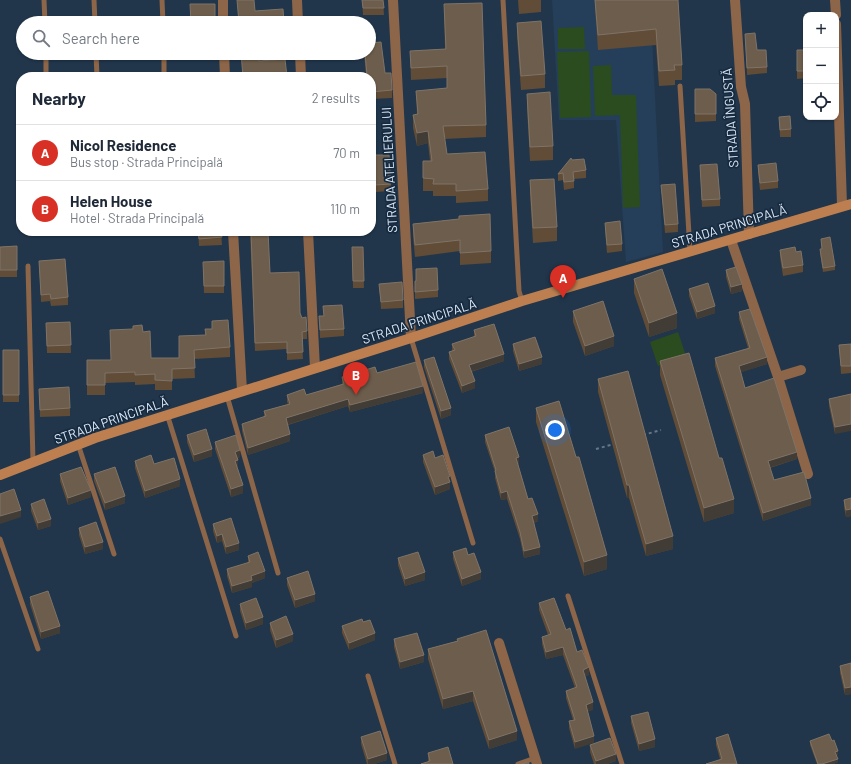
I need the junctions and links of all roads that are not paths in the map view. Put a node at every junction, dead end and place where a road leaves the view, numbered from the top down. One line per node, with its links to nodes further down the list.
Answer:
1 (44, 0): 11 (lane)
2 (94, 0): 12 (lane)
3 (162, 0): 13 (lane)
4 (223, 0): 14 (street)
5 (297, 0): 15 (street)
6 (393, 0): 36 (street, STRADA ATELIERULUI)
7 (503, 0): 35 (lane)
8 (735, 0): 29 (street, STRADA ÎNGUSTĂ)
9 (835, 0): 10 (street)
10 (836, 12)
11 (45, 16)
12 (95, 16)
13 (163, 16)
14 (223, 16)
15 (298, 16)
16 (837, 48): 28 (street)
17 (46, 60): 22 (lane)
18 (96, 60): 23 (lane)
19 (164, 60): 24 (lane)
20 (224, 60): 25 (street)
21 (300, 60): 26 (street)
22 (46, 72)
23 (97, 72)
24 (164, 72)
25 (225, 72)
26 (301, 72)
27 (680, 86): 33 (lane)
28 (846, 205): 29 (street, STRADA PRINCIPALĂ)
29 (749, 234): 32 (street, STRADA PRINCIPALĂ)
30 (233, 236): 40 (street)
31 (308, 236): 37 (street)
32 (731, 240): 33 (street, STRADA PRINCIPALĂ); 39 (street)
33 (690, 251): 35 (street, STRADA PRINCIPALĂ)
34 (28, 266): 44 (lane)
35 (522, 301): 36 (street, STRADA PRINCIPALĂ)
36 (411, 338): 37 (street, STRADA PRINCIPALĂ); 48 (lane)
37 (315, 368): 40 (street, STRADA PRINCIPALĂ)
38 (801, 370): 39 (street)
39 (778, 377): 45 (street)
40 (242, 391): 41 (street, STRADA PRINCIPALĂ)
41 (226, 396): 42 (street, STRADA PRINCIPALĂ); 50 (lane)
42 (167, 414): 43 (street, STRADA PRINCIPALĂ); 52 (lane)
43 (78, 444): 44 (street, STRADA PRINCIPALĂ); 49 (lane)
44 (33, 462): 46 (street, STRADA PRINCIPALĂ)
45 (808, 474)
46 (0, 475)
47 (0, 539): 54 (lane)
48 (473, 543)
49 (114, 554)
50 (278, 573)
51 (568, 596): 59 (lane)
52 (236, 636)
53 (499, 643): 56 (street)
54 (38, 650)
55 (368, 676): 57 (lane)
56 (536, 761): 58 (lane)
57 (395, 764)
58 (518, 764)
59 (622, 764)

